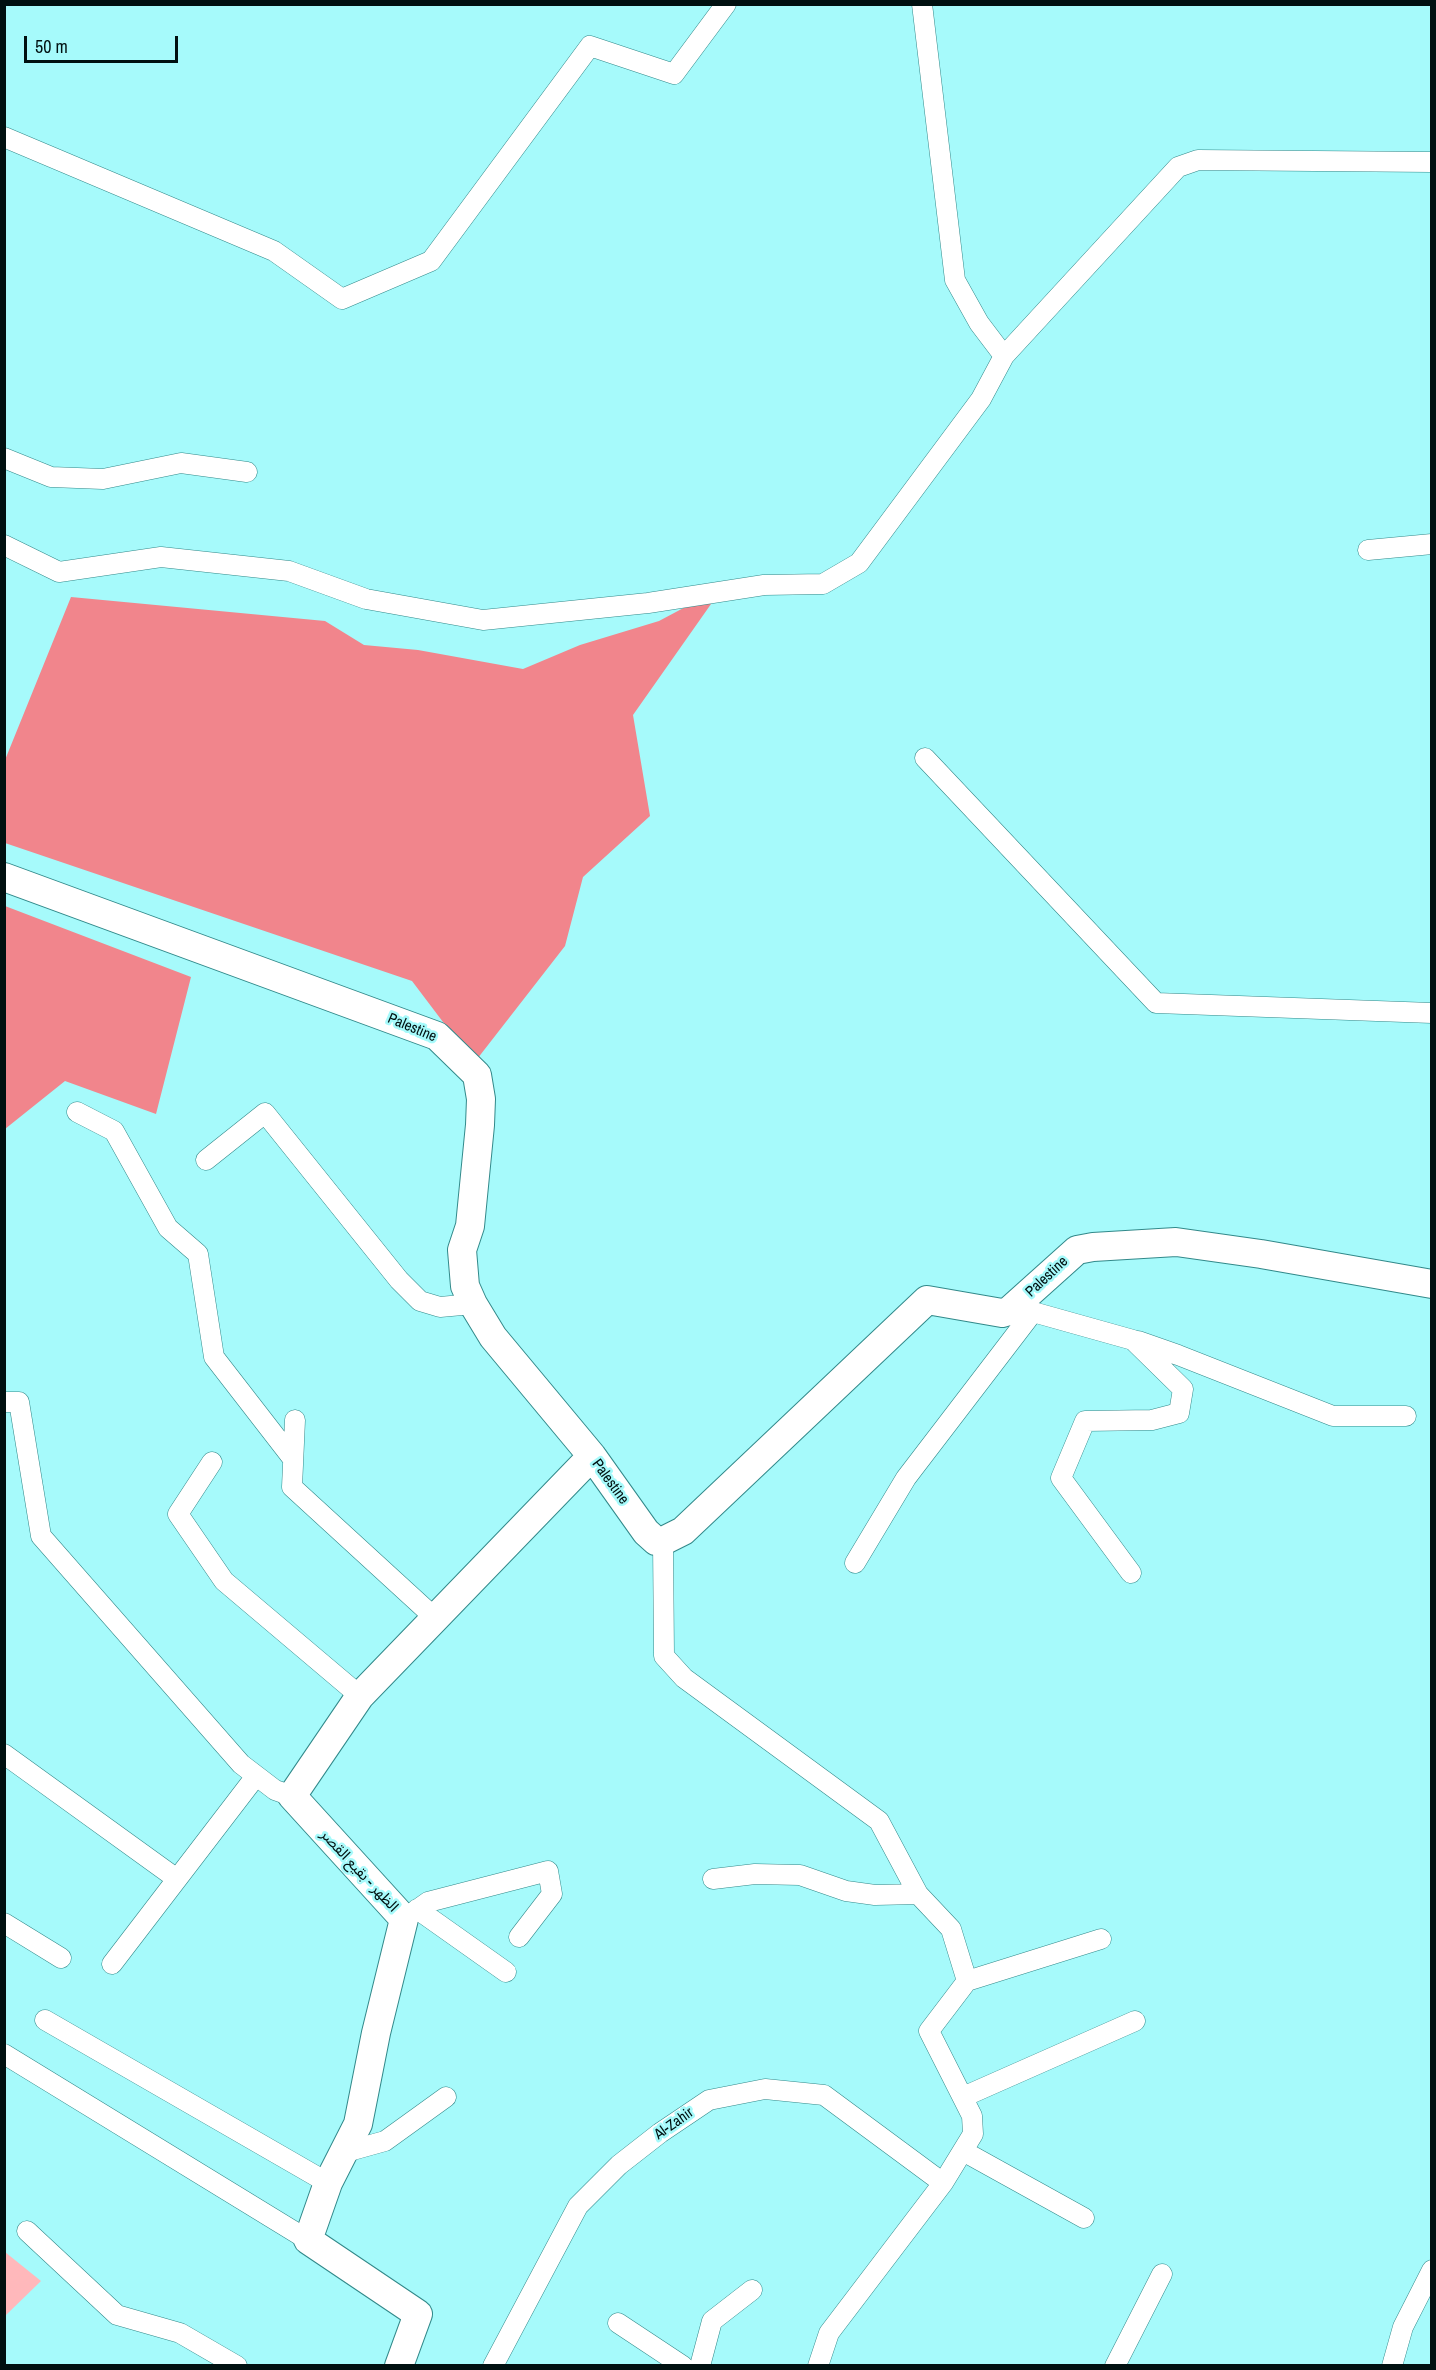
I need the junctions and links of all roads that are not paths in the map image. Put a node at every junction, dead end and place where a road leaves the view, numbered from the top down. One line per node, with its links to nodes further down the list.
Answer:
1 (726, 4): 3 (street)
2 (922, 4): 5 (street)
3 (4, 137)
4 (1431, 162): 5 (street)
5 (1004, 356): 9 (street)
6 (4, 458): 7 (street)
7 (248, 472)
8 (1431, 544): 10 (street)
9 (4, 545)
10 (1368, 550)
11 (925, 758): 13 (street)
12 (4, 877): 17 (main road, Palestine)
13 (1431, 1013)
14 (77, 1112): 24 (street)
15 (206, 1160): 17 (street)
16 (1431, 1284): 18 (main road, Palestine)
17 (473, 1304): 23 (main road, Palestine)
18 (1024, 1310): 19 (street); 26 (main road, Palestine); 27 (street)
19 (1133, 1340): 21 (street); 28 (street)
20 (4, 1402): 32 (street)
21 (1406, 1416)
22 (295, 1420): 24 (street)
23 (591, 1456): 26 (main road, Palestine); 29 (main road)
24 (293, 1459): 29 (street)
25 (212, 1462): 30 (street)
26 (663, 1541): 36 (street)
27 (855, 1563)
28 (1131, 1573)
29 (435, 1618): 30 (main road)
30 (360, 1696): 33 (main road)
31 (4, 1754): 34 (street)
32 (256, 1776): 33 (street); 34 (street)
33 (292, 1797): 37 (main road, الظهر - بقيع القصر)
34 (177, 1879): 42 (street)
35 (713, 1879): 36 (street)
36 (918, 1894): 44 (street)
37 (410, 1914): 39 (street); 43 (street); 51 (main road, الظهر - بقيع القصر)
38 (4, 1923): 41 (street)
39 (519, 1937)
40 (1101, 1939): 44 (street)
41 (61, 1958)
42 (112, 1964)
43 (506, 1972)
44 (967, 1981): 49 (street)
45 (45, 2020): 52 (street)
46 (1135, 2021): 49 (street)
47 (4, 2054): 56 (street)
48 (446, 2097): 51 (street)
49 (963, 2097): 50 (street)
50 (963, 2151): 53 (street); 54 (street)
51 (342, 2153): 52 (main road, الظهر - بقيع القصر)
52 (328, 2183): 56 (main road, الظهر - بقيع القصر)
53 (943, 2183): 64 (street, Al-Zahir); 67 (street)
54 (1084, 2218)
55 (27, 2231): 62 (street)
56 (308, 2240): 63 (main road)
57 (1431, 2270): 68 (street)
58 (1162, 2274): 61 (street)
59 (753, 2290): 66 (street)
60 (618, 2324): 65 (street)
61 (1117, 2365)
62 (237, 2366)
63 (399, 2366)
64 (493, 2366)
65 (683, 2366)
66 (700, 2366)
67 (818, 2366)
68 (1392, 2366)

